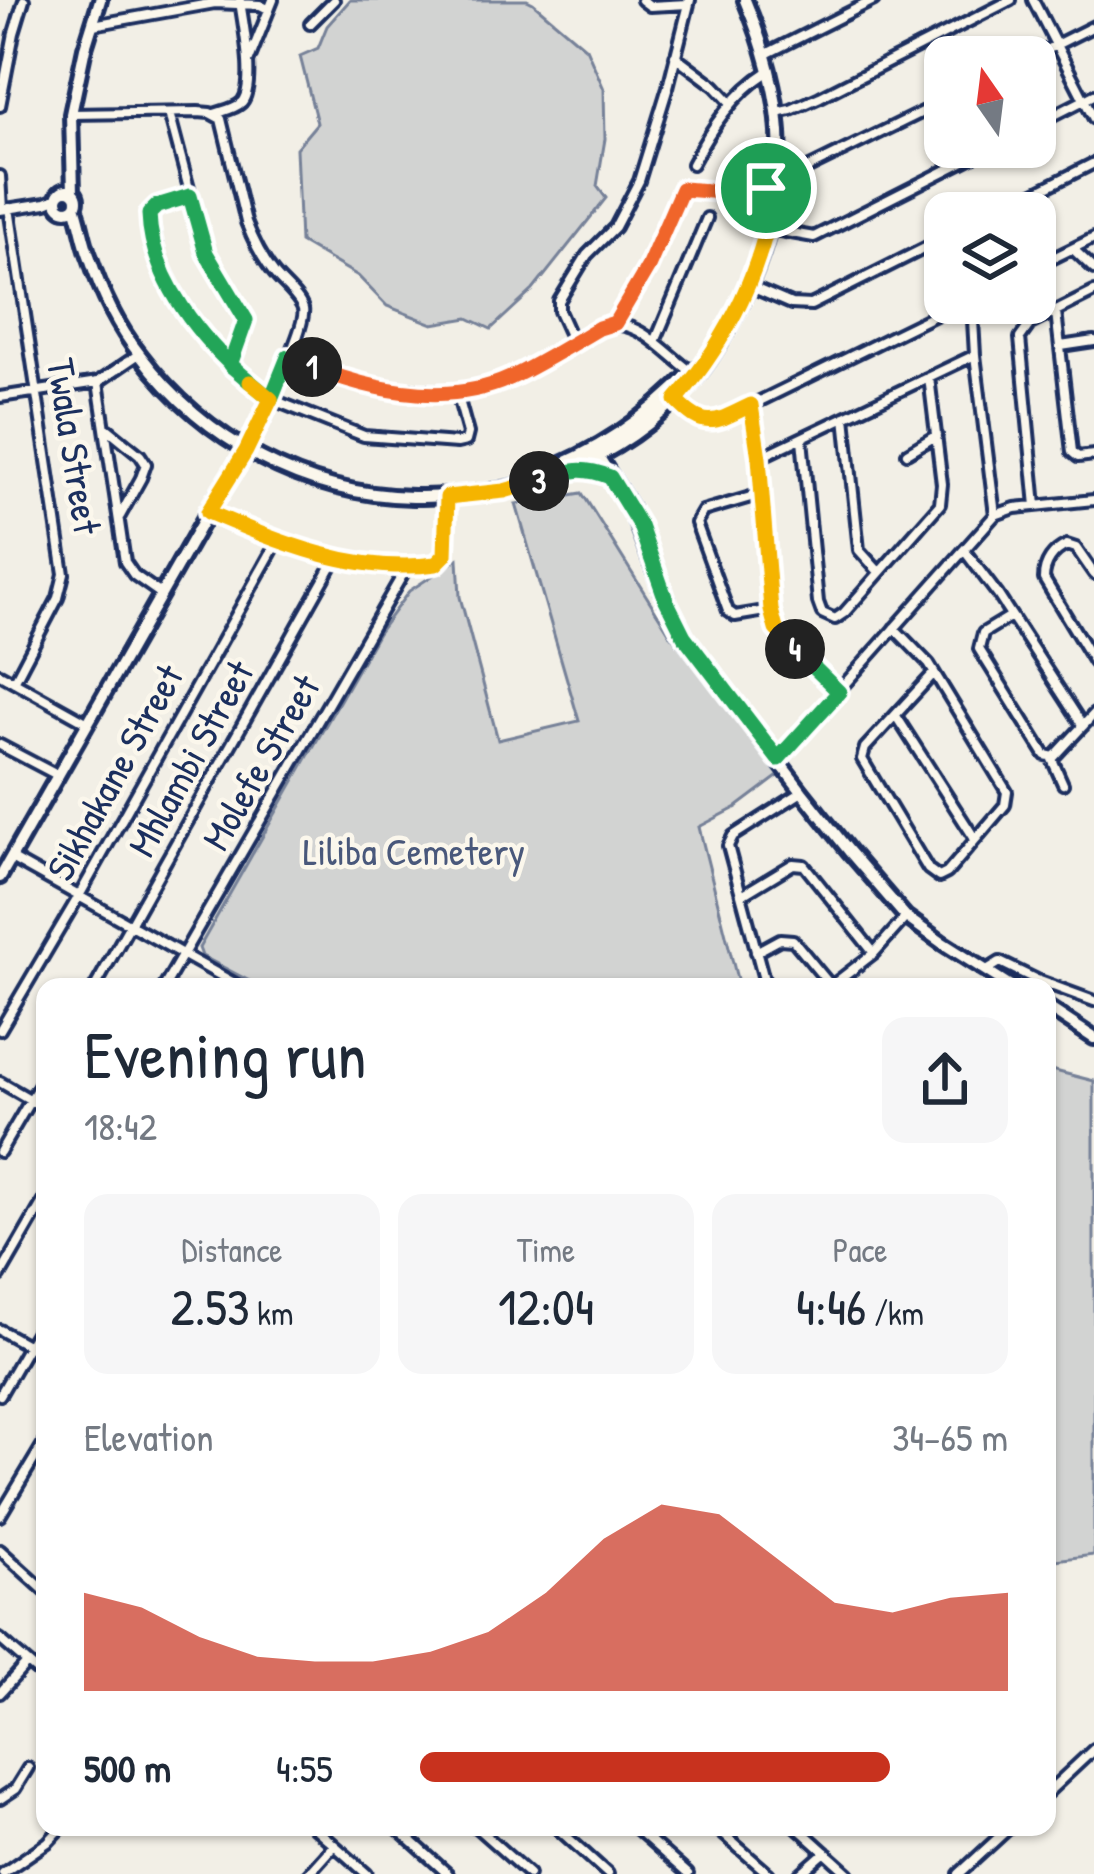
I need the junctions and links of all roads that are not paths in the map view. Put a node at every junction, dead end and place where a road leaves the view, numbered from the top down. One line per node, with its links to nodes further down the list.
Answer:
1 (24, 0): 22 (street)
2 (100, 0): 12 (street)
3 (334, 0): 13 (street)
4 (642, 0): 10 (street)
5 (750, 0): 16 (street)
6 (874, 0): 16 (street)
7 (1011, 0): 25 (street)
8 (1033, 0): 15 (street)
9 (240, 2): 11 (street); 12 (street); 18 (street)
10 (683, 2): 17 (street)
11 (271, 5): 18 (street)
12 (92, 25): 26 (street)
13 (310, 25)
14 (1094, 26): 15 (street)
15 (1057, 44): 20 (street)
16 (766, 54): 19 (street)
17 (675, 56): 21 (street); 54 (street)
18 (248, 62): 27 (street)
19 (770, 70): 21 (street); 25 (street)
20 (1089, 97): 28 (street); 29 (street)
21 (731, 104): 31 (street)
22 (0, 106)
23 (924, 111): 34 (street)
24 (169, 113): 26 (street); 27 (street); 36 (street)
25 (777, 113): 34 (street)
26 (71, 114): 37 (street)
27 (214, 114): 60 (street)
28 (1056, 114)
29 (1094, 119)
30 (1094, 163): 35 (street)
31 (692, 164)
32 (950, 168): 40 (street)
33 (0, 176): 38 (street, Twala Street)
34 (778, 178): 40 (street); 50 (street)
35 (1037, 192)
36 (190, 196): 61 (street); 61 (street)
37 (63, 201): 38 (street); 58 (street)
38 (4, 209): 65 (street, Twala Street)
39 (706, 218): 55 (street)
40 (769, 228): 46 (street)
41 (1094, 238): 43 (street)
42 (924, 248): 46 (street)
43 (1073, 249): 44 (street); 45 (street)
44 (1056, 257)
45 (1094, 269)
46 (749, 286): 56 (street)
47 (1094, 292): 48 (street)
48 (1056, 312): 57 (street)
49 (924, 321): 70 (street)
50 (615, 323): 54 (street); 55 (street)
51 (973, 324): 59 (street)
52 (1032, 324): 87 (street)
53 (1094, 341): 57 (street)
54 (573, 342): 66 (street)
55 (655, 342): 62 (street)
56 (716, 346): 62 (street); 67 (street)
57 (1061, 346): 79 (street)
58 (139, 354): 64 (street); 76 (street)
59 (975, 355): 63 (street); 89 (street)
60 (288, 357): 66 (street); 69 (street)
61 (230, 365): 69 (street)
62 (692, 372): 67 (street)
63 (929, 377): 71 (street); 73 (street)
64 (98, 382): 65 (street); 72 (street)
65 (36, 392): 68 (street); 104 (street, Twala Street)
66 (457, 392): 69 (street)
67 (673, 397): 70 (street); 74 (street); 77 (street)
68 (0, 398)
69 (271, 399): 76 (street)
70 (751, 405): 80 (street)
71 (845, 417): 75 (street); 95 (street)
72 (106, 428): 90 (street); 90 (street)
73 (937, 436): 78 (street); 95 (street)
74 (628, 438): 77 (street); 82 (street)
75 (802, 439): 80 (street); 95 (street)
76 (246, 451): 85 (street); 88 (street)
77 (596, 452): 81 (street); 82 (street); 83 (street)
78 (907, 453)
79 (1094, 455)
80 (759, 458): 84 (street)
81 (568, 470): 82 (street); 83 (street)
82 (612, 480): 112 (street)
83 (487, 492): 85 (street)
84 (761, 494): 98 (street); 98 (street)
85 (447, 497): 94 (street)
86 (1094, 500): 87 (street)
87 (1036, 506): 89 (street)
88 (208, 512): 91 (street); 97 (street)
89 (994, 514): 92 (street)
90 (118, 518): 97 (street)
91 (277, 542): 93 (street); 120 (street, Sikhakane Street)
92 (964, 550): 99 (street); 100 (street)
93 (336, 558): 94 (street); 122 (street, Mhlambi Street)
94 (407, 567): 125 (street, Molefe Street)
95 (879, 572)
96 (1094, 574): 101 (street)
97 (161, 594): 108 (street)
98 (771, 610): 105 (street)
99 (1011, 616): 109 (street); 111 (street)
100 (895, 628): 102 (street); 105 (street)
101 (1094, 662)
102 (934, 673): 107 (street); 116 (street)
103 (0, 674): 104 (street)
104 (14, 682): 108 (street)
105 (839, 692): 112 (street)
106 (1094, 714): 109 (street)
107 (896, 716): 116 (street); 116 (street)
108 (88, 723): 113 (street)
109 (1083, 726): 111 (street)
110 (0, 745): 113 (street)
111 (1052, 757): 114 (street)
112 (778, 759): 115 (street)
113 (57, 775): 117 (street)
114 (1063, 784)
115 (802, 792): 119 (street); 121 (street)
116 (975, 839)
117 (10, 858): 118 (street); 120 (street)
118 (0, 877)
119 (742, 895): 123 (street); 124 (street)
120 (79, 896): 122 (street); 138 (street, Sikhakane Street)
121 (906, 916): 124 (street); 126 (street)
122 (129, 926): 125 (street); 127 (street, Mhlambi Street)
123 (756, 952): 130 (street); 131 (street)
124 (874, 953): 132 (street)
125 (182, 955): 128 (street, Molefe Street); 129 (street)
126 (986, 971): 133 (street); 134 (street)
127 (100, 978)
128 (169, 978)
129 (224, 978)
130 (763, 978)
131 (823, 978)
132 (842, 978)
133 (997, 978)
134 (1033, 978)
135 (1056, 987): 136 (street)
136 (1094, 1000)
137 (1056, 1013): 139 (street)
138 (0, 1030)
139 (1094, 1038)
140 (0, 1082): 142 (street)
141 (36, 1091): 142 (street)
142 (31, 1100): 143 (street); 144 (street)
143 (36, 1103)
144 (0, 1152)
145 (36, 1214): 146 (street)
146 (0, 1276)
147 (0, 1330): 149 (street)
148 (36, 1332): 149 (street)
149 (28, 1346): 150 (street); 151 (street)
150 (36, 1350)
151 (0, 1395)
152 (36, 1456): 153 (street)
153 (0, 1516)
154 (0, 1550): 155 (street)
155 (36, 1583)
156 (0, 1639): 157 (street)
157 (27, 1662): 158 (street); 159 (street)
158 (36, 1670)
159 (0, 1693)
160 (1094, 1749): 162 (street)
161 (28, 1768): 163 (street)
162 (1056, 1784)
163 (0, 1799)
164 (54, 1836): 175 (street)
165 (324, 1836): 173 (street)
166 (406, 1836): 178 (street)
167 (485, 1836): 179 (street)
168 (566, 1836): 180 (street)
169 (645, 1836): 181 (street)
170 (726, 1836): 182 (street)
171 (807, 1836): 174 (street)
172 (1000, 1836): 185 (street)
173 (334, 1845): 176 (street); 177 (street)
174 (825, 1852): 183 (street); 184 (street)
175 (2, 1872)
176 (308, 1874)
177 (367, 1874)
178 (448, 1874)
179 (529, 1874)
180 (608, 1874)
181 (688, 1874)
182 (769, 1874)
183 (800, 1874)
184 (849, 1874)
185 (959, 1874)

